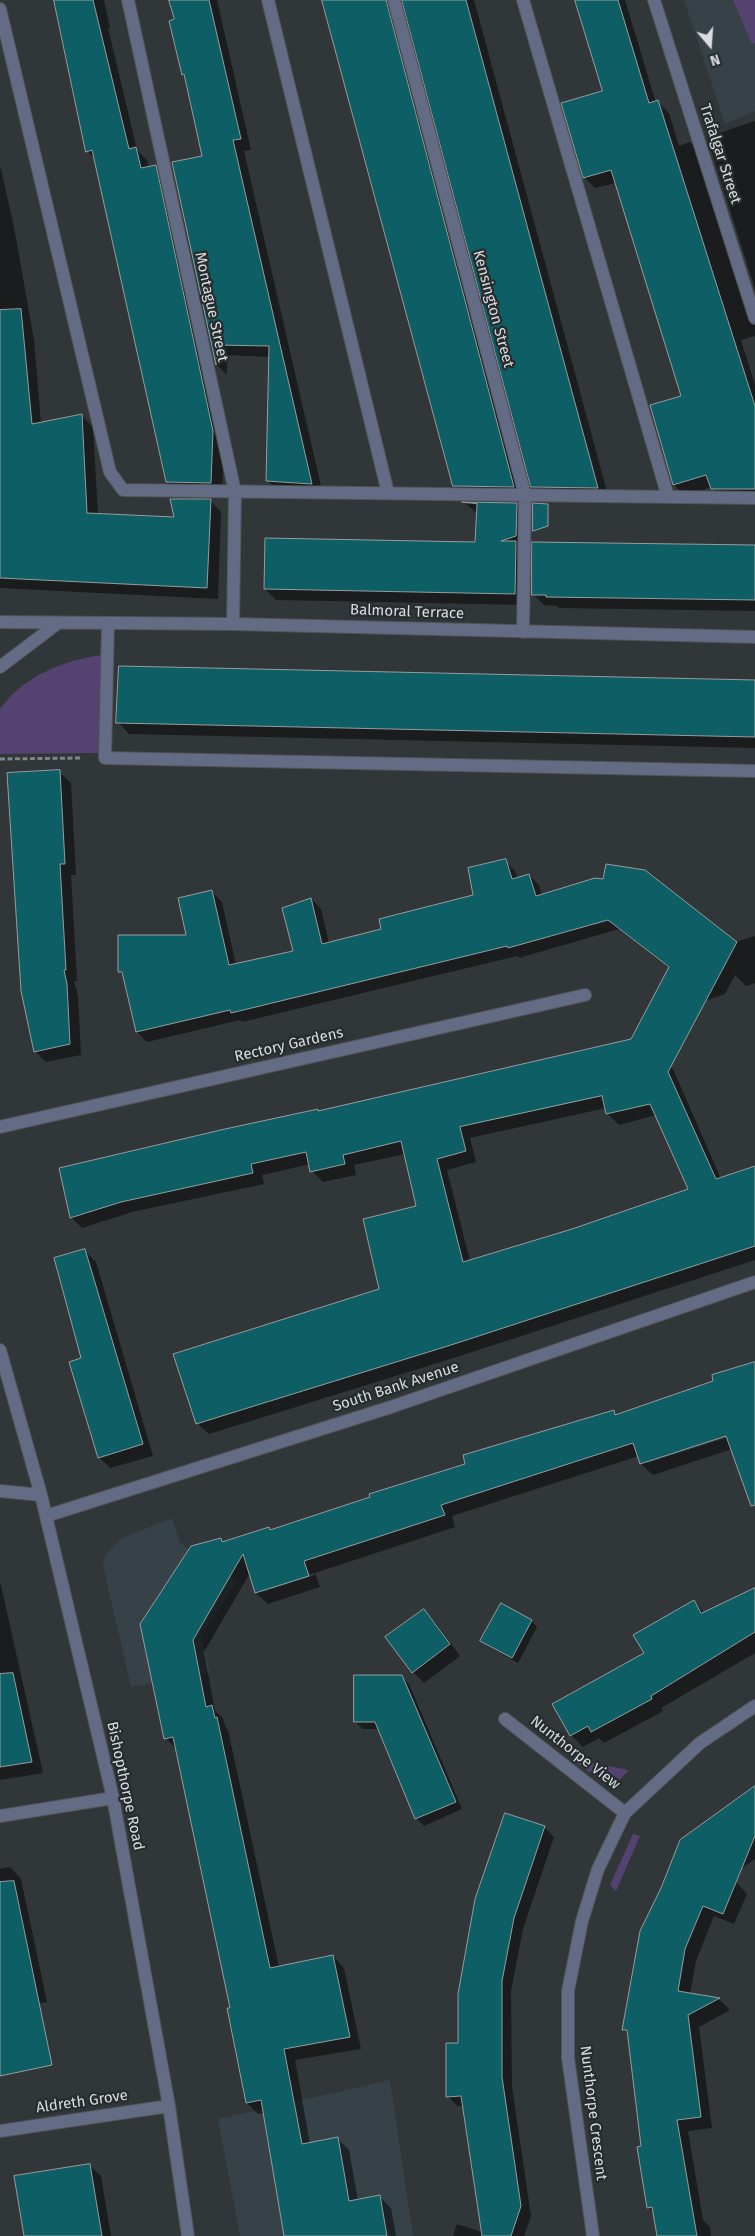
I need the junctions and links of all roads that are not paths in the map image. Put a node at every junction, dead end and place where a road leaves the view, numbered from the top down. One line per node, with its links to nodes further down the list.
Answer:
1 (128, 0): 8 (street, Montague Street)
2 (268, 0): 9 (street)
3 (394, 0): 10 (street, Kensington Street)
4 (523, 0): 11 (street)
5 (654, 0): 7 (street, Trafalgar Street)
6 (0, 9): 8 (street)
7 (755, 318)
8 (235, 492): 9 (street); 16 (street, Montague Street)
9 (388, 493): 10 (street)
10 (525, 495): 11 (street); 17 (street, Kensington Street)
11 (668, 497): 12 (street)
12 (755, 498)
13 (0, 622): 14 (street, Balmoral Terrace)
14 (58, 623): 15 (street, Balmoral Terrace); 19 (street)
15 (108, 623): 16 (street, Balmoral Terrace); 20 (street)
16 (233, 624): 17 (street, Balmoral Terrace)
17 (523, 632): 18 (street, Balmoral Terrace)
18 (755, 637)
19 (0, 667)
20 (754, 774)
21 (584, 995): 22 (street, Rectory Gardens)
22 (0, 1127)
23 (755, 1282): 27 (street, South Bank Avenue)
24 (0, 1350): 26 (street, Bishopthorpe Road)
25 (0, 1492): 26 (street)
26 (41, 1496): 27 (street, Bishopthorpe Road)
27 (46, 1516): 30 (street, Bishopthorpe Road)
28 (755, 1706): 31 (street, Nunthorpe Crescent)
29 (505, 1719): 31 (street, Nunthorpe View)
30 (114, 1798): 32 (street); 33 (street, Bishopthorpe Road)
31 (625, 1813): 36 (street, Nunthorpe Crescent)
32 (0, 1816)
33 (169, 2106): 34 (street, Aldreth Grove); 35 (street, Bishopthorpe Road)
34 (0, 2131)
35 (188, 2236)
36 (593, 2236)

